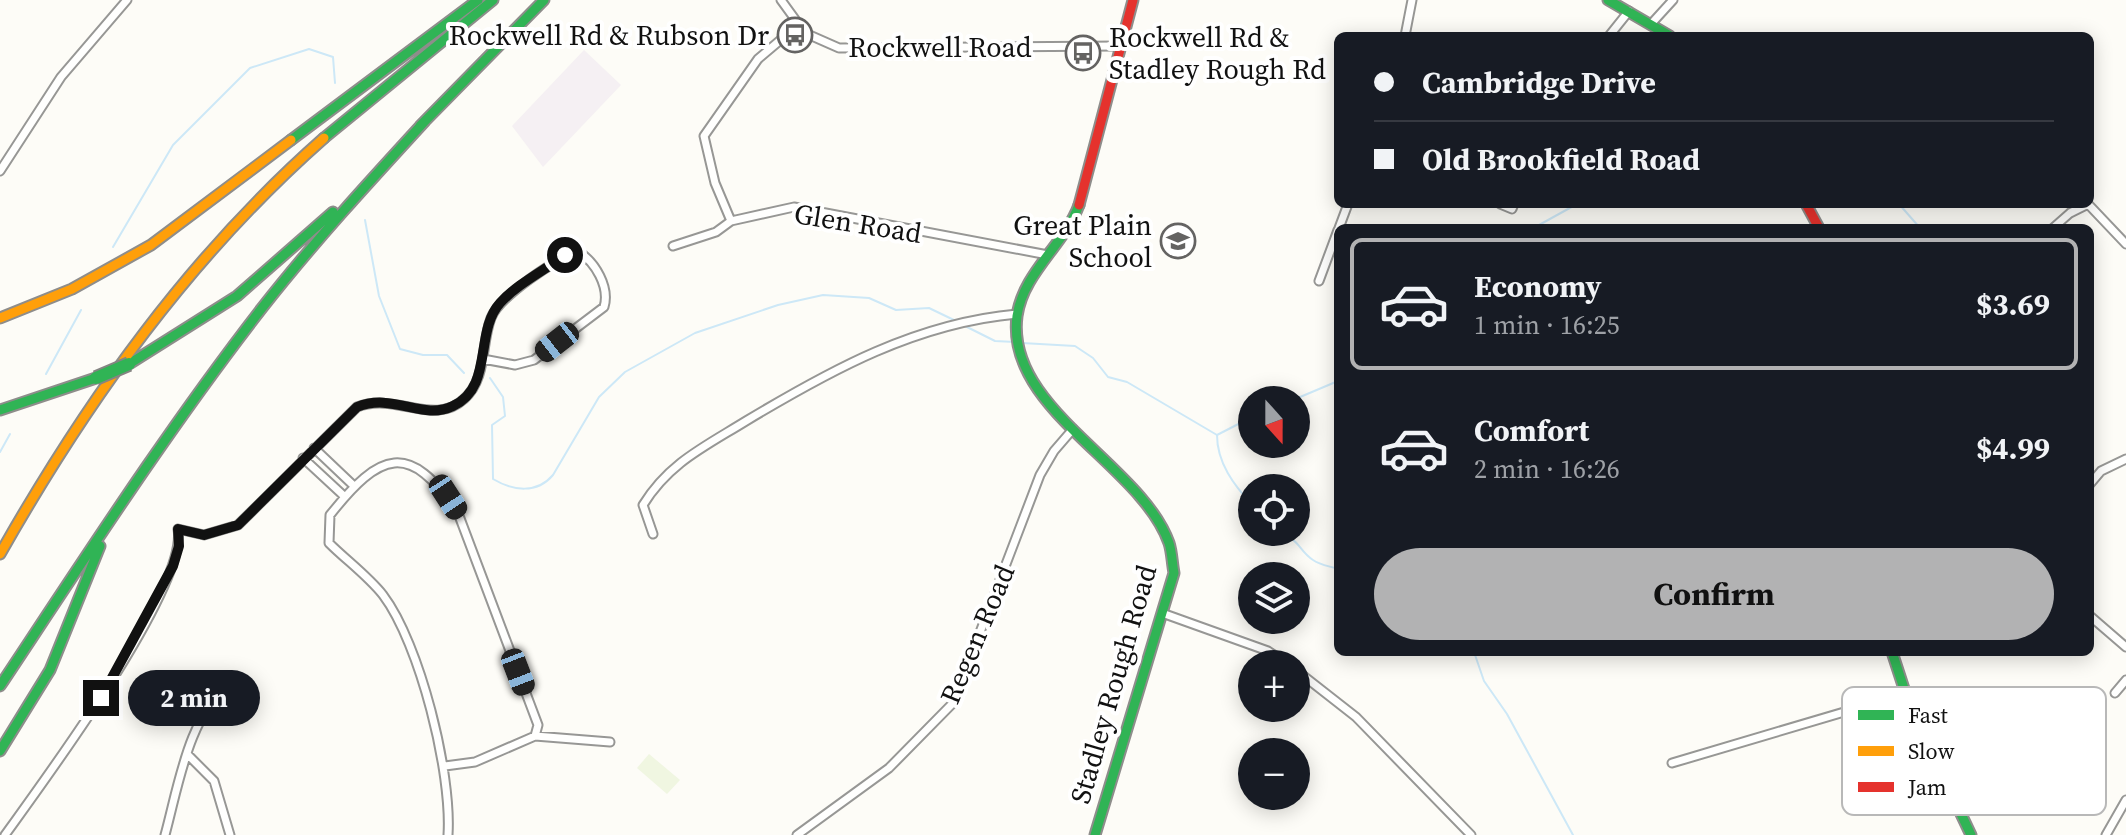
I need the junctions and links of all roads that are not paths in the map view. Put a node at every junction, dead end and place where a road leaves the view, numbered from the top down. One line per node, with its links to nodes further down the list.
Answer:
1 (127, 0): 18 (street)
2 (478, 0): 29 (main road)
3 (493, 0): 41 (main road)
4 (544, 0): 17 (main road)
5 (781, 0): 12 (street, Rockwell Road)
6 (1133, 0): 16 (main road, Stadley Rough Road)
7 (1412, 0): 13 (street)
8 (1608, 0): 10 (main road)
9 (1673, 0): 11 (street)
10 (1629, 11): 11 (main road); 14 (street)
11 (1652, 23): 15 (main road)
12 (797, 26): 16 (street, Rockwell Road); 21 (street)
13 (1406, 32)
14 (1612, 32)
15 (1664, 32)
16 (1120, 46): 26 (main road, Stadley Rough Road)
17 (425, 121): 31 (main road, bridge); 32 (main road)
18 (0, 171)
19 (2080, 208): 22 (street)
20 (2092, 208): 24 (street)
21 (731, 221): 25 (street, Glen Road); 26 (street, Glen Road)
22 (2058, 224)
23 (1334, 240): 27 (street)
24 (2126, 244)
25 (673, 246)
26 (1048, 255): 28 (main road, Stadley Rough Road)
27 (1319, 281)
28 (1017, 314): 33 (main road, Stadley Rough Road); 40 (street)
29 (0, 318)
30 (483, 359): 30 (street); 34 (street)
31 (0, 410)
32 (172, 428): 50 (main road); 56 (main road)
33 (1073, 429): 42 (main road, Stadley Rough Road); 67 (street, Regen Road)
34 (314, 448): 35 (street); 38 (street)
35 (303, 458): 39 (street); 62 (street)
36 (2126, 459): 37 (street)
37 (2094, 479)
38 (354, 486): 39 (street); 54 (street)
39 (344, 496): 59 (street)
40 (653, 534)
41 (0, 554)
42 (1162, 613): 45 (street); 68 (main road, Stadley Rough Road)
43 (2094, 619): 44 (street)
44 (2126, 647)
45 (1265, 650)
46 (1893, 656): 51 (main road)
47 (232, 678): 57 (street)
48 (2126, 680): 52 (street)
49 (1310, 681): 69 (street)
50 (0, 686)
51 (1903, 687)
52 (2115, 693)
53 (1842, 713): 58 (street)
54 (535, 736): 55 (street); 59 (street)
55 (610, 742)
56 (0, 751)
57 (187, 754): 64 (street); 65 (street)
58 (1672, 763)
59 (445, 766): 66 (street)
60 (2126, 800): 71 (street)
61 (1962, 815): 70 (main road)
62 (7, 832): 63 (street)
63 (17, 835)
64 (165, 835)
65 (230, 835)
66 (448, 835)
67 (797, 835)
68 (1095, 835)
69 (1471, 835)
70 (1971, 835)
71 (2106, 835)

